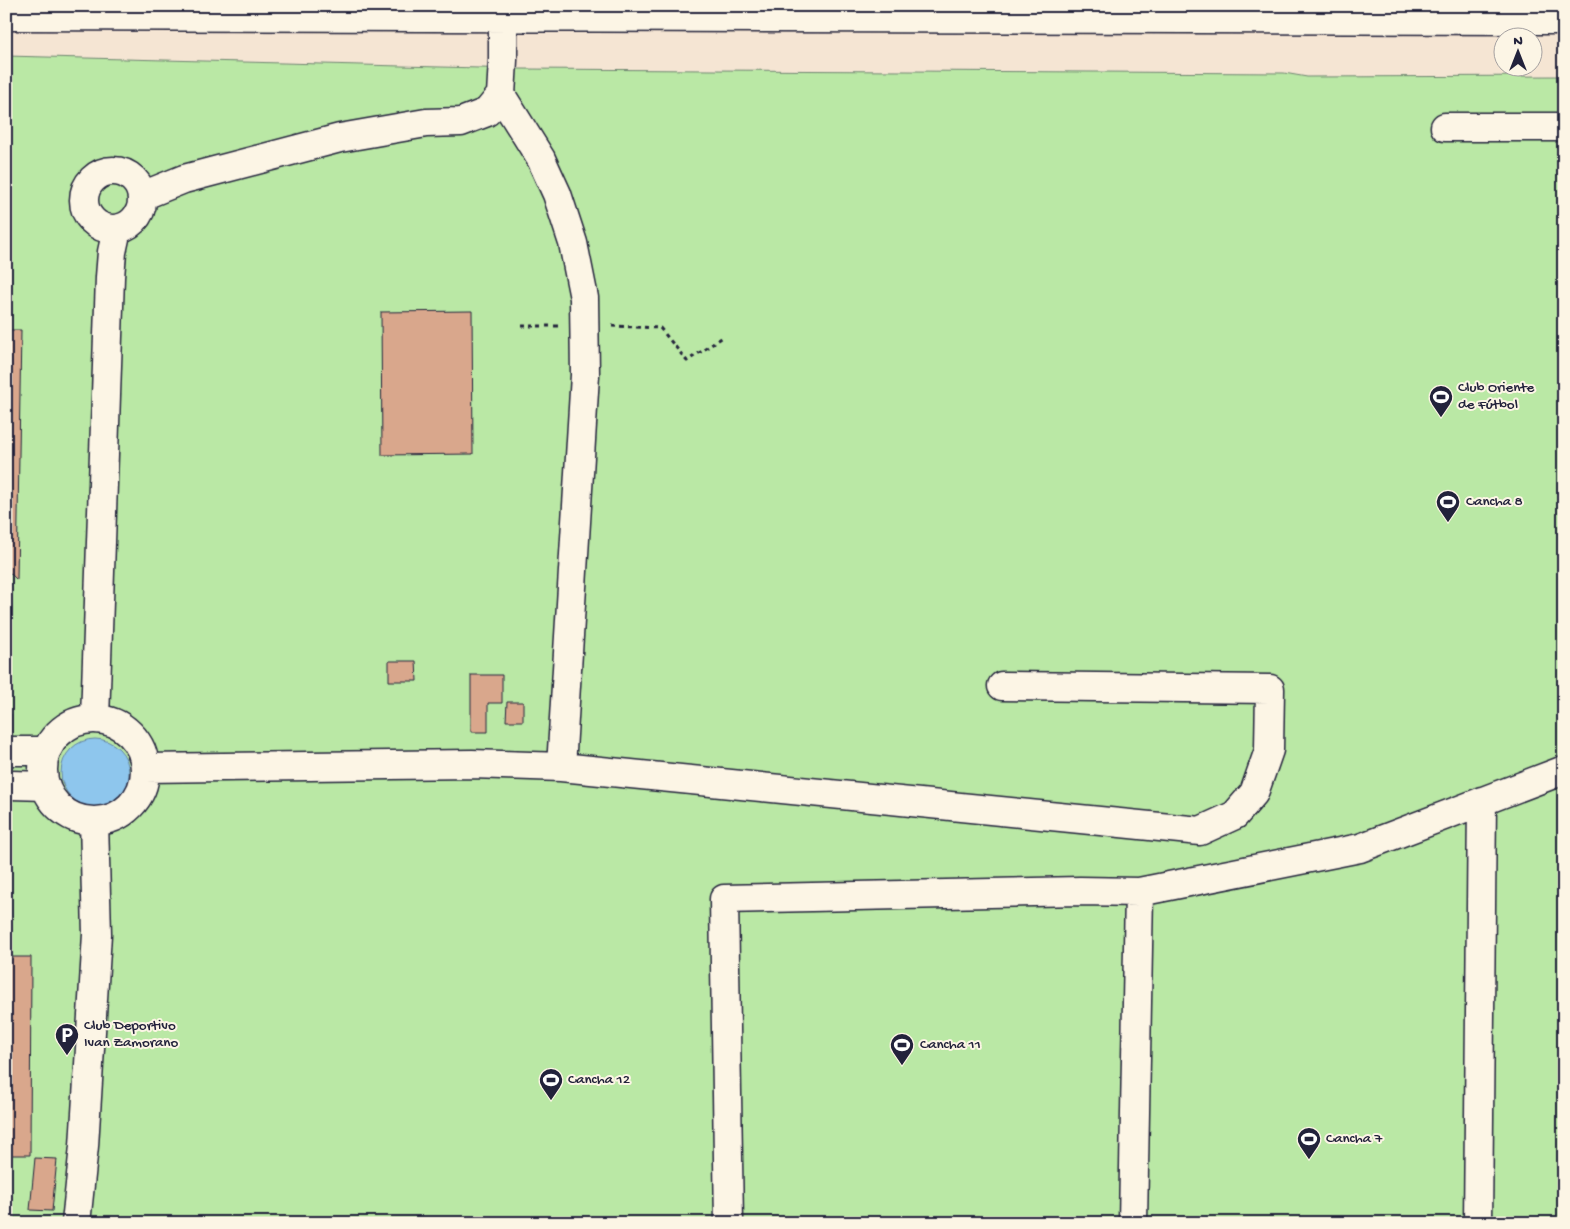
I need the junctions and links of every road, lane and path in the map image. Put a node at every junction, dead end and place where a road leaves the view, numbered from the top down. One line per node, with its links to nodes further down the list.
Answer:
1 (160, 12): 5 (street); 6 (street)
2 (934, 12): 3 (street); 6 (street)
3 (1237, 13): 4 (street)
4 (1443, 13): 7 (street)
5 (6, 16)
6 (502, 18): 8 (street)
7 (1564, 20)
8 (501, 95): 11 (street); 21 (street)
9 (1445, 127): 10 (street)
10 (1564, 127)
11 (142, 196): 12 (street); 12 (street)
12 (117, 229): 18 (street)
13 (522, 326): 14 (path)
14 (557, 326)
15 (634, 326): 16 (path)
16 (723, 337)
17 (1002, 686): 21 (street)
18 (95, 719): 20 (street); 22 (street)
19 (11, 750): 20 (street)
20 (46, 751): 25 (street)
21 (561, 767): 22 (street)
22 (145, 768): 27 (street)
23 (1564, 770): 26 (street)
24 (11, 785): 25 (street)
25 (46, 786): 27 (street)
26 (1482, 801): 28 (street); 32 (street)
27 (94, 821): 29 (street)
28 (1139, 892): 30 (street); 31 (street)
29 (76, 1223)
30 (729, 1223)
31 (1133, 1223)
32 (1478, 1223)

